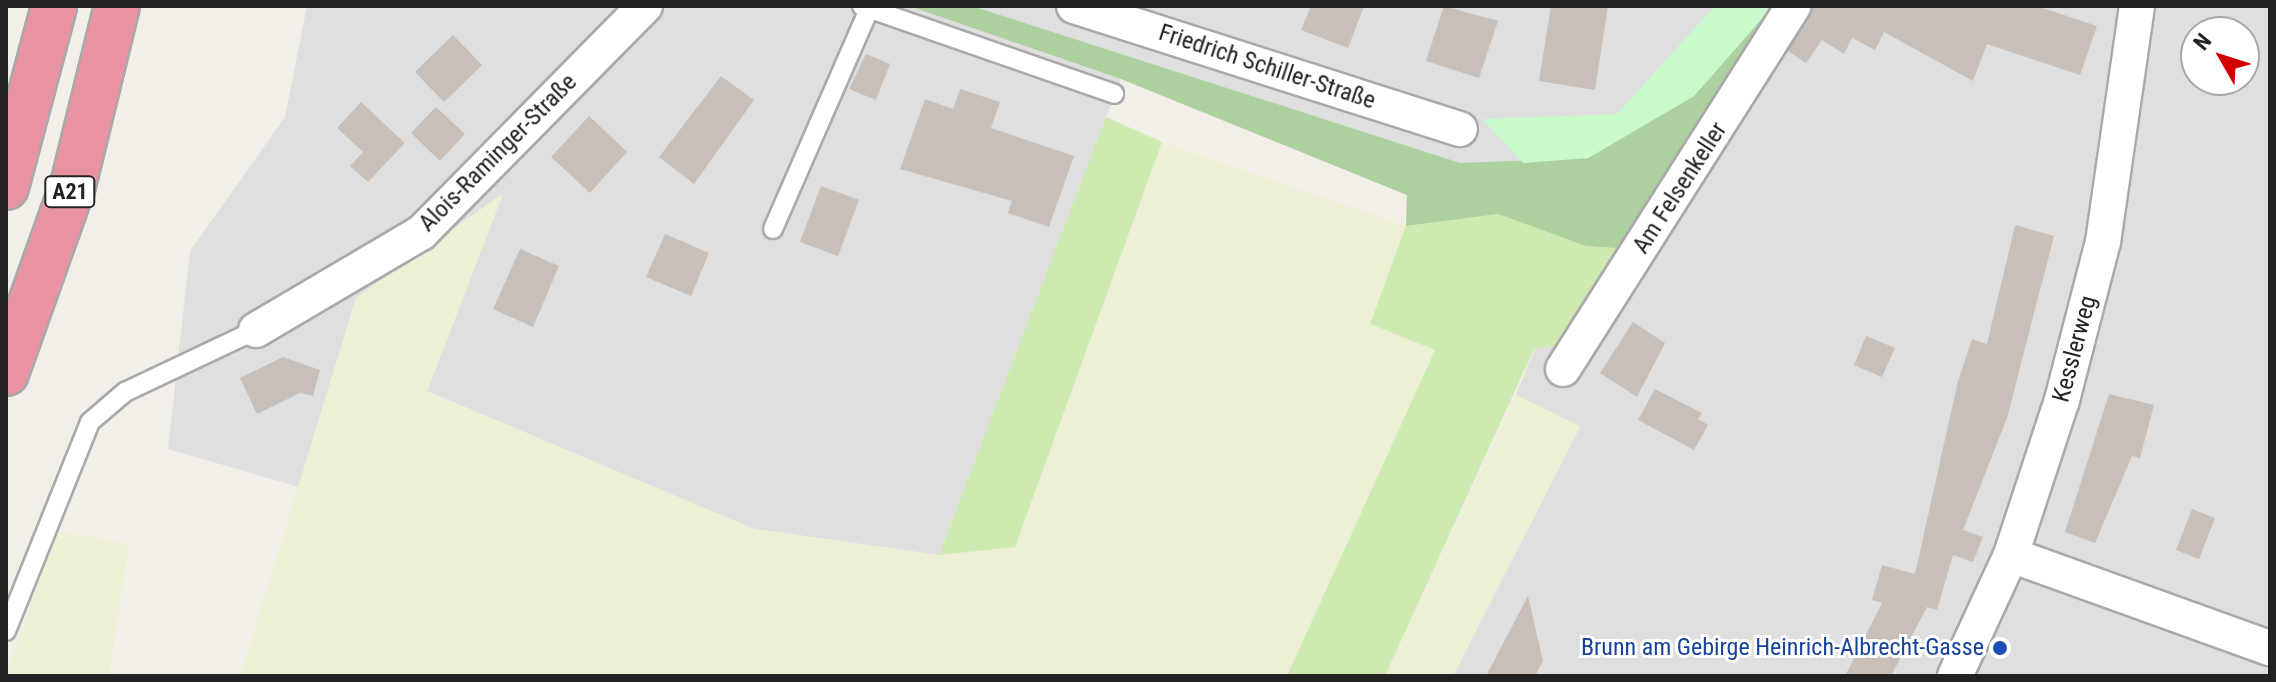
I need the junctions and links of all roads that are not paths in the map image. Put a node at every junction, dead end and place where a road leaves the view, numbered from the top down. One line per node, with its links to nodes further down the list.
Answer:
1 (54, 6): 10 (highway, A21)
2 (117, 6): 14 (highway, A21)
3 (645, 6): 12 (street, Alois-Raminger-Straße)
4 (1074, 6): 9 (street, Friedrich Schiller-Straße)
5 (1793, 6): 13 (street, Am Felsenkeller)
6 (2137, 6): 15 (street, Kesslerweg)
7 (866, 7): 8 (lane); 11 (lane)
8 (1114, 94)
9 (1460, 129)
10 (6, 187)
11 (773, 229)
12 (256, 330): 16 (lane)
13 (1563, 369)
14 (6, 373)
15 (2011, 555): 17 (street); 18 (street, Kesslerweg)
16 (6, 631)
17 (2270, 648)
18 (1955, 676)

